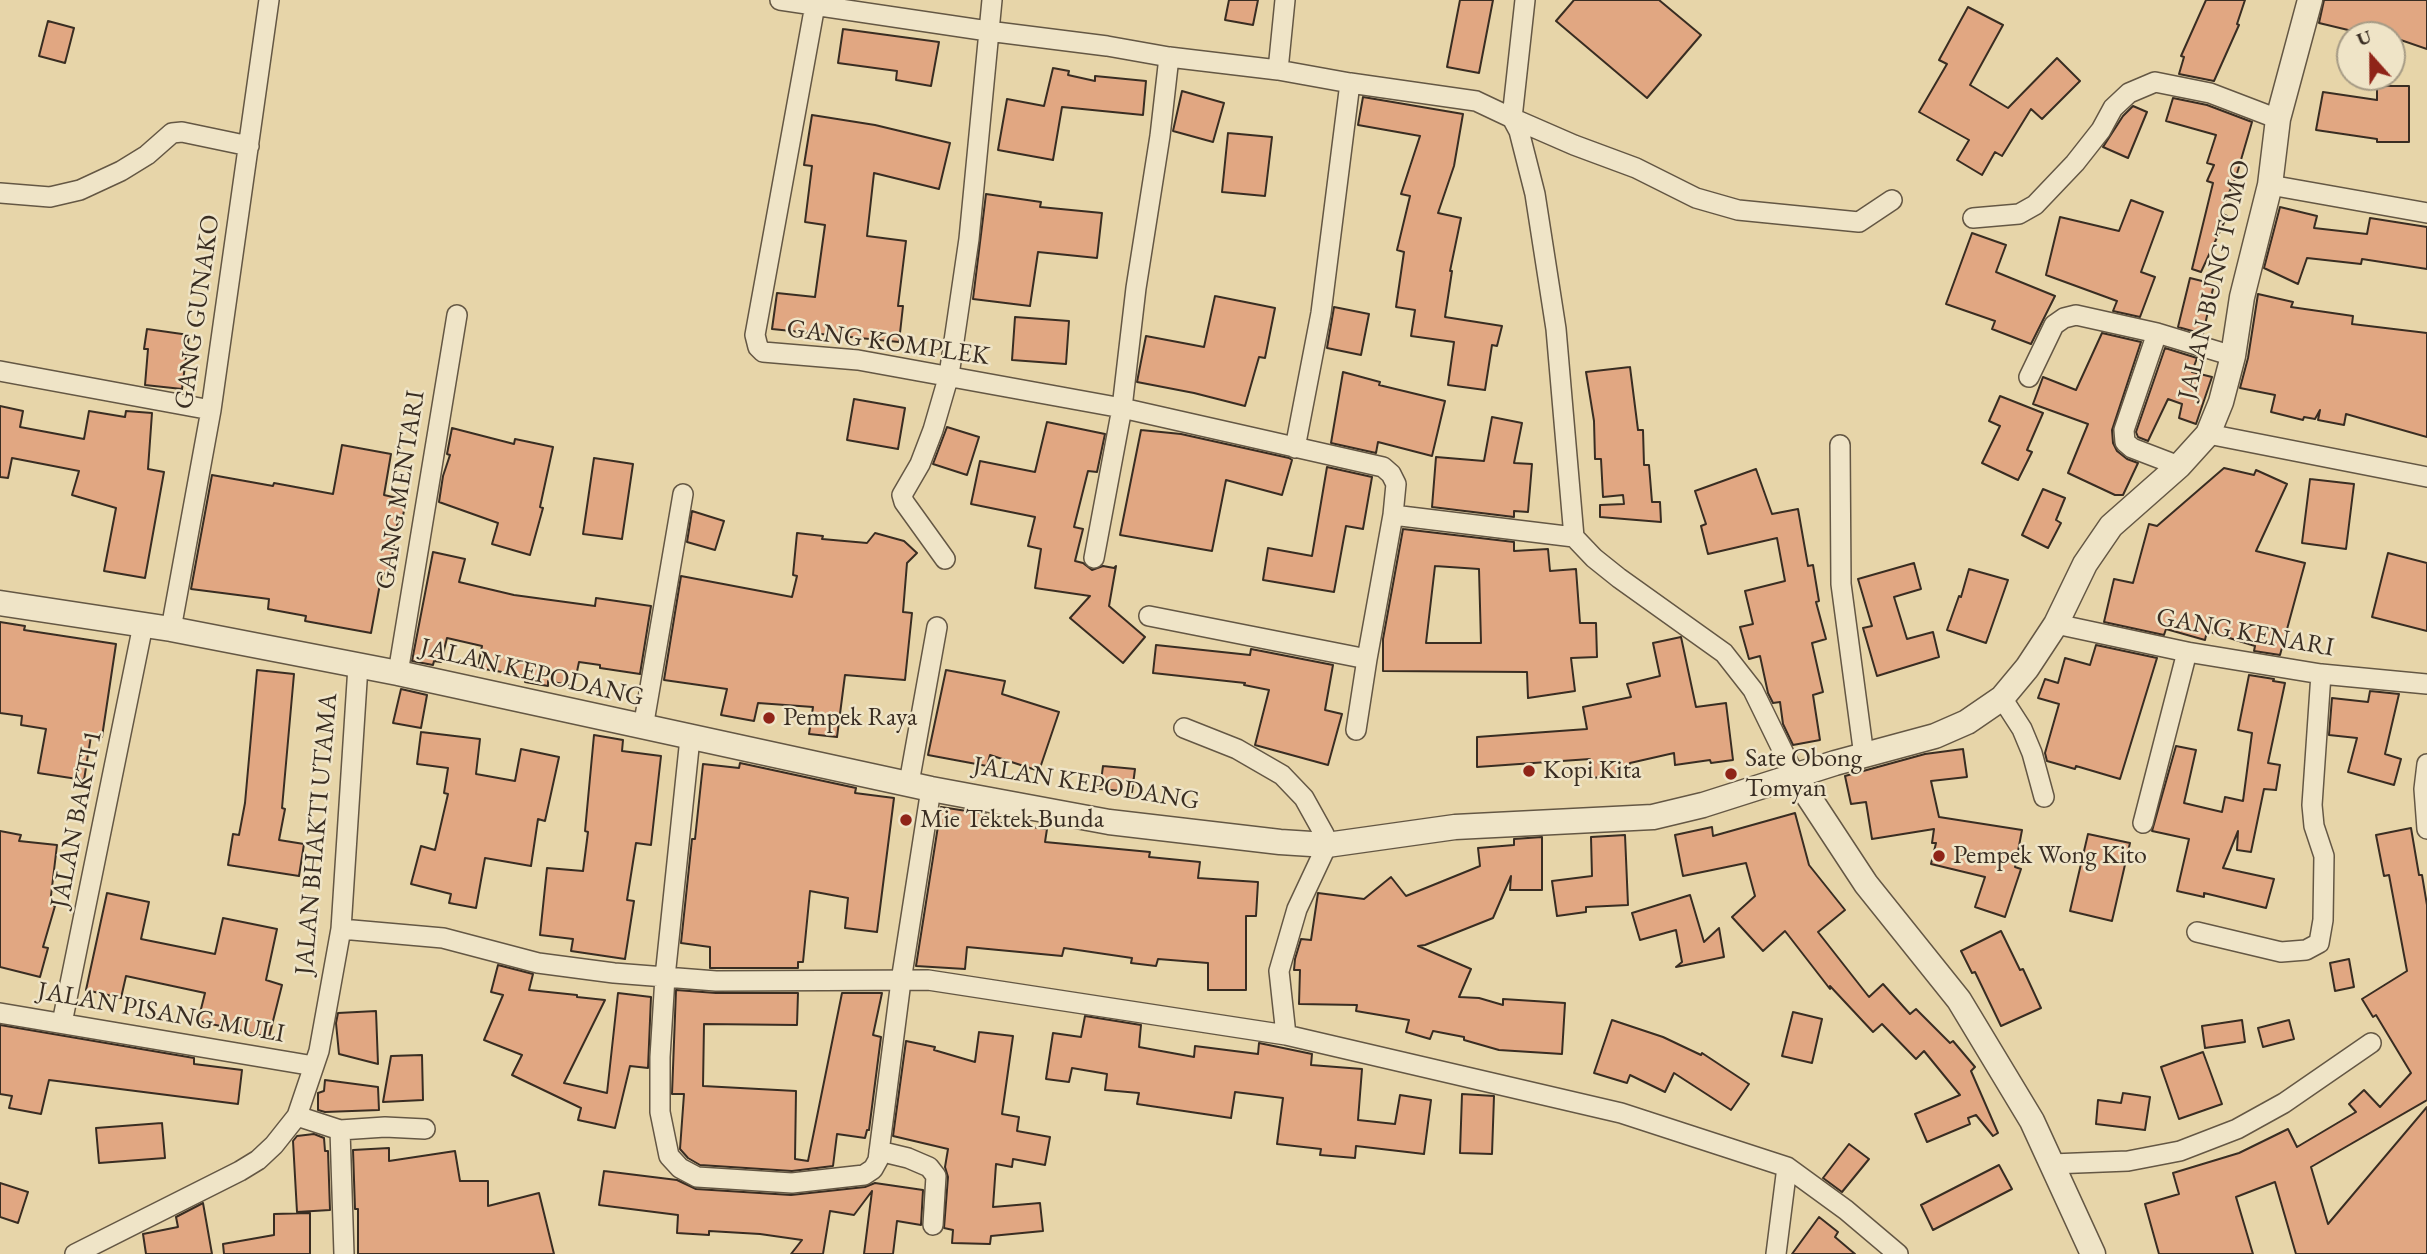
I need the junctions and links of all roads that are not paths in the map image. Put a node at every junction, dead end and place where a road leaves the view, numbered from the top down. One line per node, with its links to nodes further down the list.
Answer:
1 (269, 0): 14 (street, GANG GUNAKO)
2 (780, 0): 7 (street)
3 (992, 0): 8 (street)
4 (1285, 0): 10 (street)
5 (1525, 0): 12 (street)
6 (2310, 0): 13 (street, JALAN BUNG TOMO)
7 (815, 5): 8 (street); 24 (street, GANG KOMPLEK)
8 (988, 31): 9 (street); 24 (street)
9 (1169, 57): 10 (street); 26 (street)
10 (1278, 70): 11 (street)
11 (1350, 83): 12 (street); 30 (street)
12 (1512, 118): 17 (street); 35 (street)
13 (2278, 119): 15 (street, JALAN BUNG TOMO); 19 (street)
14 (249, 146): 16 (street); 27 (street, GANG GUNAKO)
15 (2270, 185): 18 (street); 22 (street, JALAN BUNG TOMO)
16 (0, 193)
17 (1892, 200)
18 (2427, 213)
19 (1973, 218)
20 (457, 315): 47 (street, GANG MENTARI)
21 (2157, 333): 22 (street); 25 (street); 31 (street)
22 (2232, 356): 28 (street, JALAN BUNG TOMO)
23 (0, 371): 27 (street)
24 (949, 375): 26 (street, GANG KOMPLEK); 37 (street)
25 (2029, 377)
26 (1122, 408): 30 (street, GANG KOMPLEK); 36 (street)
27 (211, 410): 43 (street, GANG GUNAKO)
28 (2208, 434): 31 (street, JALAN BUNG TOMO); 32 (street)
29 (1840, 445): 55 (street)
30 (1295, 448): 34 (street, GANG KOMPLEK)
31 (2179, 466): 40 (street, JALAN BUNG TOMO)
32 (2427, 477)
33 (683, 494): 51 (street)
34 (1393, 515): 35 (street); 45 (street, GANG KOMPLEK)
35 (1574, 537): 57 (street)
36 (1094, 558)
37 (945, 559)
38 (0, 603): 41 (street, JALAN KEPODANG)
39 (1149, 616): 45 (street)
40 (2056, 624): 44 (street, GANG KENARI); 50 (street, JALAN BUNG TOMO)
41 (144, 625): 43 (street, JALAN KEPODANG); 68 (street, JALAN BAKTI 1)
42 (937, 627): 58 (street)
43 (171, 629): 46 (street, JALAN KEPODANG)
44 (2187, 652): 48 (street, GANG KENARI); 60 (street)
45 (1367, 659): 53 (street, GANG KOMPLEK)
46 (358, 666): 47 (street, JALAN KEPODANG); 63 (street, JALAN BHAKTI UTAMA)
47 (398, 673): 51 (street, JALAN KEPODANG)
48 (2321, 674): 49 (street, GANG KENARI); 64 (street)
49 (2427, 684)
50 (2002, 698): 55 (street, JALAN BUNG TOMO); 59 (street)
51 (643, 728): 54 (street, JALAN KEPODANG)
52 (1184, 728): 62 (street)
53 (1356, 730)
54 (690, 738): 58 (street, JALAN KEPODANG); 65 (street)
55 (1864, 756): 57 (street, JALAN BUNG TOMO)
56 (2427, 764): 61 (street)
57 (1795, 776): 62 (street, JALAN KEPODANG); 76 (street)
58 (920, 786): 62 (street, JALAN KEPODANG); 66 (street)
59 (2044, 797)
60 (2143, 823)
61 (2427, 828)
62 (1327, 845): 69 (street)
63 (341, 929): 65 (street); 71 (street, JALAN BHAKTI UTAMA)
64 (2197, 932)
65 (665, 977): 66 (street); 75 (street)
66 (901, 981): 69 (street); 75 (street)
67 (0, 1013): 68 (street, JALAN PISANG MULI)
68 (62, 1023): 71 (street, JALAN PISANG MULI)
69 (1286, 1035): 77 (street)
70 (2371, 1043): 76 (street)
71 (314, 1066): 72 (street, JALAN BHAKTI UTAMA)
72 (298, 1116): 74 (street); 79 (street, JALAN BHAKTI UTAMA)
73 (425, 1129): 74 (street)
74 (340, 1130): 80 (street)
75 (878, 1151): 78 (street)
76 (2052, 1164): 83 (street)
77 (1787, 1167): 81 (street); 82 (street)
78 (933, 1225)
79 (75, 1254)
80 (344, 1254)
81 (1776, 1254)
82 (1898, 1254)
83 (2093, 1254)

